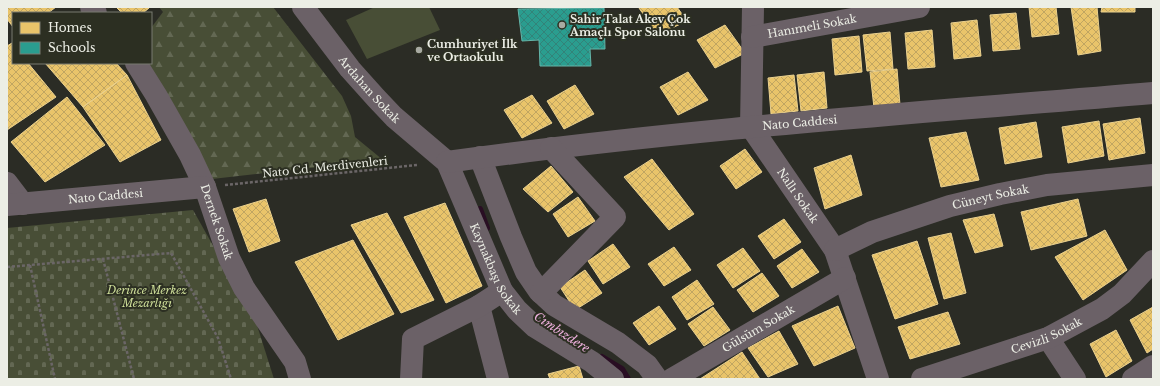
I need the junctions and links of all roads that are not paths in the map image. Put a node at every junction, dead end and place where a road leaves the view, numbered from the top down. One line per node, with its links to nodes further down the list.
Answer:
1 (303, 7): 10 (street, Ardahan Sokak)
2 (753, 7): 4 (street)
3 (919, 7): 4 (street, Hanımeli Sokak)
4 (752, 37): 7 (street)
5 (137, 64): 13 (street, Dernek Sokak)
6 (1153, 93): 7 (street, Nato Caddesi)
7 (751, 127): 8 (street, Nato Caddesi); 15 (street, Nallı Sokak)
8 (551, 148): 9 (street, Nato Caddesi); 19 (street)
9 (480, 157): 10 (street, Nato Caddesi); 19 (street)
10 (447, 162): 18 (street, Kaynakbaşı Sokak)
11 (1153, 175): 15 (street, Cüneyt Sokak)
12 (7, 183): 14 (street)
13 (205, 187): 14 (street, Nato Caddesi); 23 (street, Dernek Sokak)
14 (15, 205)
15 (835, 250): 17 (street, Nallı Sokak)
16 (1153, 261): 21 (street, Cevizli Sokak)
17 (845, 278): 28 (street, Gülsüm Sokak); 29 (street, Nallı Sokak)
18 (502, 291): 20 (street); 26 (street, Kaynakbaşı Sokak)
19 (541, 294): 27 (street)
20 (479, 306): 24 (street); 25 (street)
21 (1048, 338): 30 (street, Cevizli Sokak); 31 (street)
22 (1153, 366): 32 (street)
23 (300, 379)
24 (411, 379)
25 (498, 379)
26 (613, 379)
27 (657, 379)
28 (672, 379)
29 (878, 379)
30 (922, 379)
31 (1075, 379)
32 (1133, 379)

